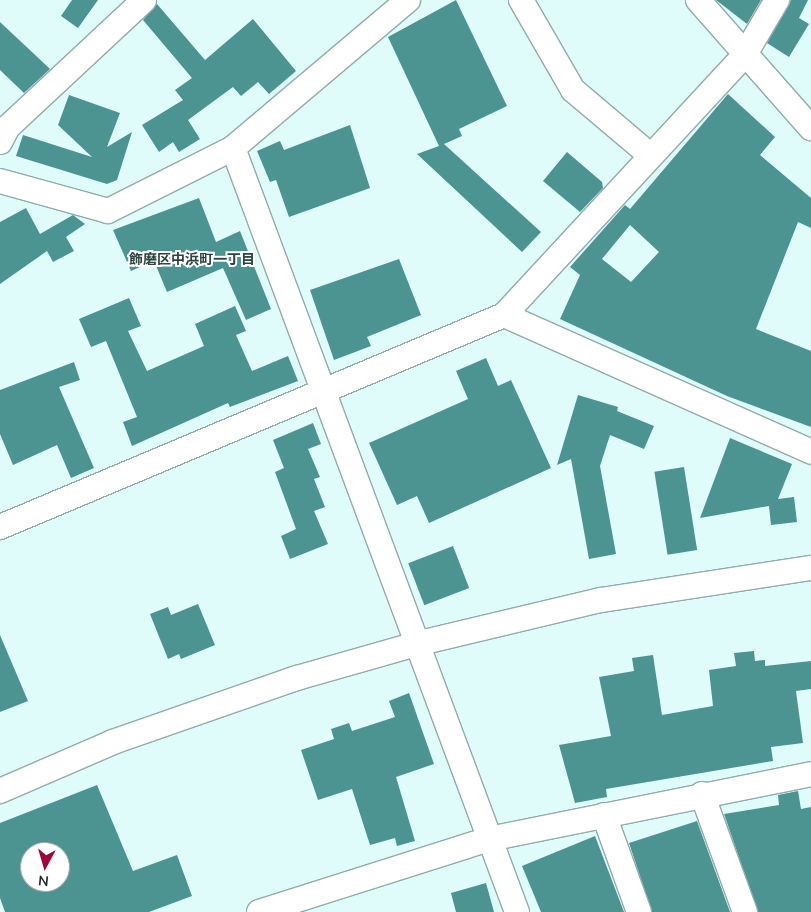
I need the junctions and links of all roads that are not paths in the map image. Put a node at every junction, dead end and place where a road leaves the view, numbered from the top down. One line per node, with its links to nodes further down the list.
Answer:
1 (144, 0): 8 (street)
2 (408, 0): 9 (street)
3 (521, 0): 10 (street)
4 (698, 0): 6 (street)
5 (777, 0): 6 (street)
6 (744, 56): 7 (street); 10 (street)
7 (811, 128)
8 (0, 142)
9 (233, 148): 11 (street); 13 (street)
10 (651, 156): 12 (street)
11 (0, 181)
12 (504, 315): 13 (street); 14 (street)
13 (325, 390): 15 (street); 17 (street)
14 (811, 452)
15 (0, 527)
16 (811, 568): 17 (street)
17 (416, 644): 19 (street); 22 (street)
18 (811, 774): 20 (street)
19 (0, 791)
20 (702, 794): 21 (street); 26 (street)
21 (604, 815): 22 (street); 25 (street)
22 (489, 839): 23 (street); 24 (street)
23 (260, 912)
24 (517, 912)
25 (639, 912)
26 (745, 912)

